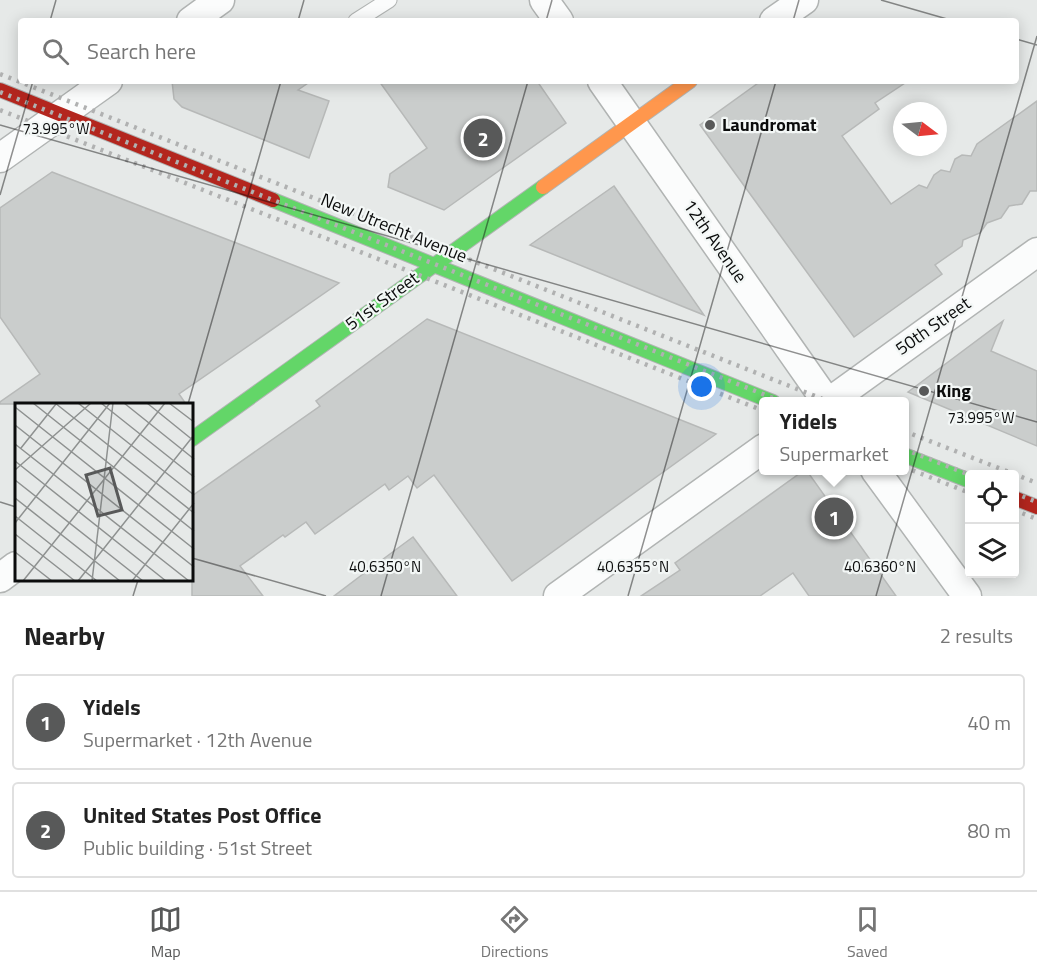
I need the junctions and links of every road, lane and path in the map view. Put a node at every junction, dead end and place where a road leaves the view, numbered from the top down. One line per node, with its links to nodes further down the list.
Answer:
1 (220, 0): 5 (street)
2 (389, 0): 6 (lane)
3 (544, 0): 7 (street)
4 (804, 0): 8 (street)
5 (195, 18)
6 (361, 18)
7 (557, 18)
8 (778, 18)
9 (104, 84): 13 (street)
10 (604, 84): 14 (street, 12th Avenue)
11 (686, 84): 14 (street, 51st Street)
12 (0, 90): 13 (street, New Utrecht Avenue)
13 (61, 114): 15 (street); 17 (street, New Utrecht Avenue)
14 (632, 123): 17 (street, 51st Street); 19 (street, 12th Avenue)
15 (0, 158)
16 (1037, 252): 20 (street, 50th Street)
17 (434, 264): 18 (street, New Utrecht Avenue); 21 (street, 51st Street)
18 (761, 397)
19 (824, 397)
20 (835, 397)
21 (194, 438)
22 (759, 452): 30 (street)
23 (909, 457): 25 (street)
24 (878, 475): 31 (street)
25 (965, 479)
26 (1019, 500): 27 (street)
27 (1037, 507)
28 (15, 567): 29 (street)
29 (0, 578)
30 (558, 596)
31 (968, 596)

